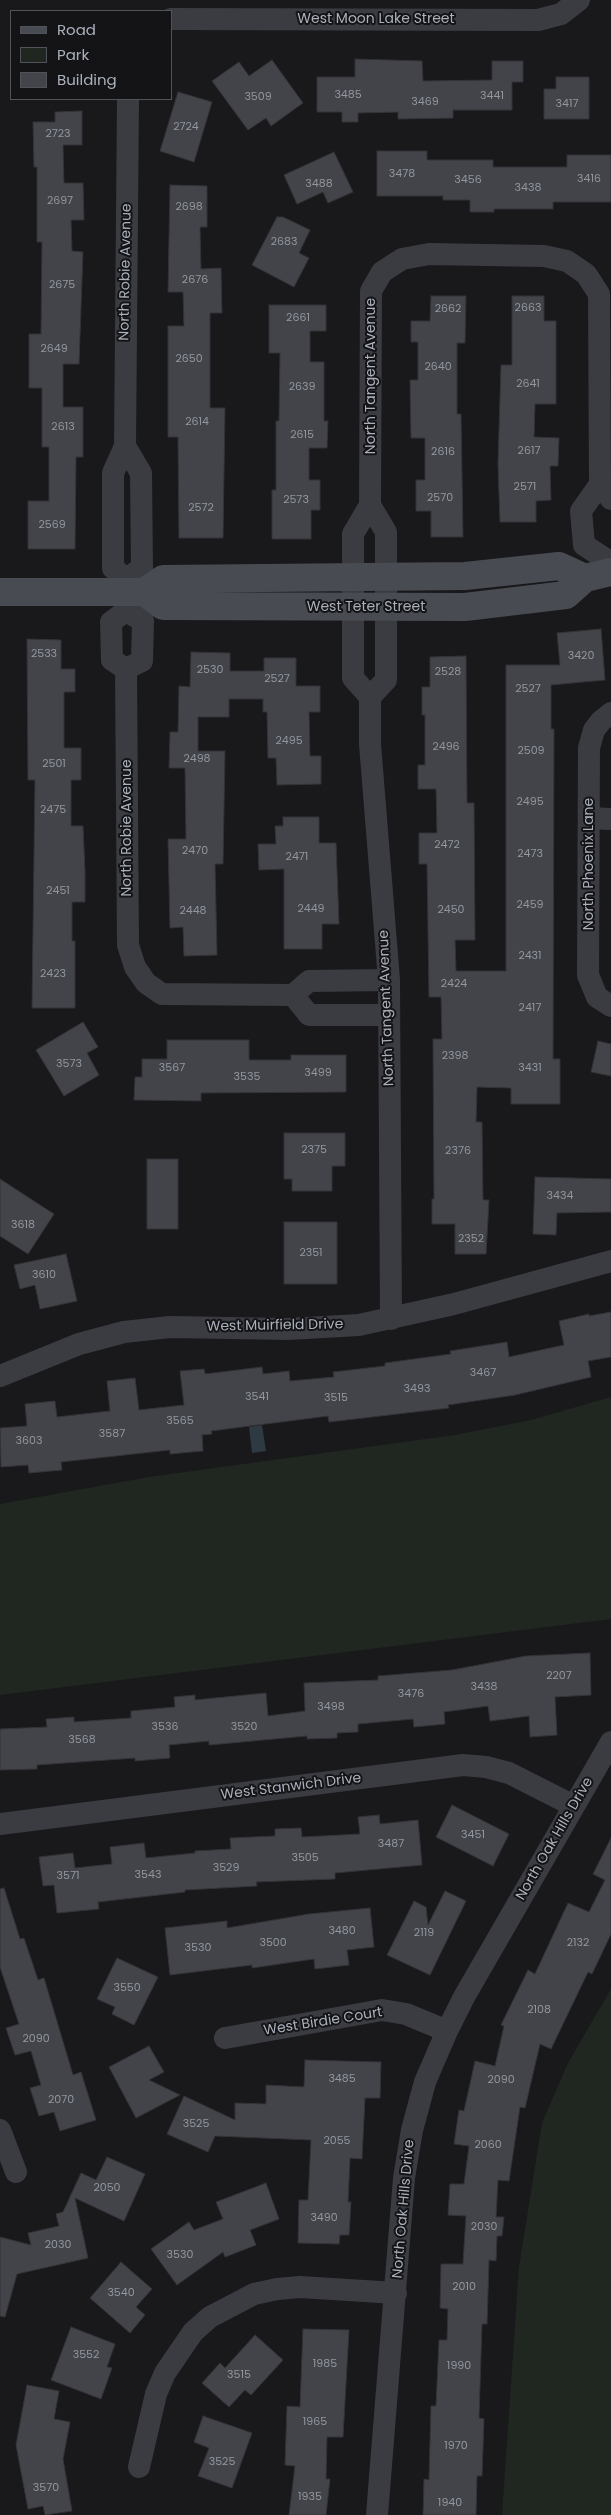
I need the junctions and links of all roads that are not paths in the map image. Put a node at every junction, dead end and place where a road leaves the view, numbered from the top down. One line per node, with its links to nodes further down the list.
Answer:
1 (578, 1): 2 (street, West Moon Lake Street)
2 (172, 19)
3 (128, 100): 10 (street, North Robie Avenue)
4 (606, 491): 5 (street, North Tangent Avenue); 6 (street)
5 (370, 505): 7 (street); 8 (street)
6 (604, 566): 8 (street, West Teter Street); 12 (street, West Teter Street)
7 (353, 578): 8 (street, West Teter Street); 10 (street, West Teter Street); 11 (street)
8 (386, 578): 12 (street)
9 (0, 592): 10 (street)
10 (131, 593): 11 (street, West Teter Street); 13 (street); 13 (street, North Robie Avenue)
11 (353, 607): 12 (street, West Teter Street); 14 (street)
12 (386, 607): 14 (street)
13 (126, 669): 18 (street, North Robie Avenue)
14 (370, 697): 17 (street, North Tangent Avenue)
15 (611, 713): 16 (street, North Phoenix Lane)
16 (600, 818): 19 (street, North Phoenix Lane)
17 (389, 980): 18 (street); 20 (street, North Tangent Avenue)
18 (293, 995): 20 (street)
19 (604, 1001)
20 (389, 1015): 22 (street, North Tangent Avenue)
21 (611, 1261): 22 (street, West Muirfield Drive)
22 (391, 1319): 23 (street, West Muirfield Drive)
23 (0, 1376)
24 (611, 1742): 25 (street, North Oak Hills Drive)
25 (574, 1806): 26 (street, West Stanwich Drive); 27 (street, North Oak Hills Drive)
26 (0, 1824)
27 (447, 2030): 28 (street, West Birdie Court); 31 (street, North Oak Hills Drive)
28 (226, 2038)
29 (0, 2130): 30 (street)
30 (16, 2172)
31 (396, 2293): 32 (street); 33 (street, North Oak Hills Drive)
32 (139, 2467)
33 (377, 2515)

